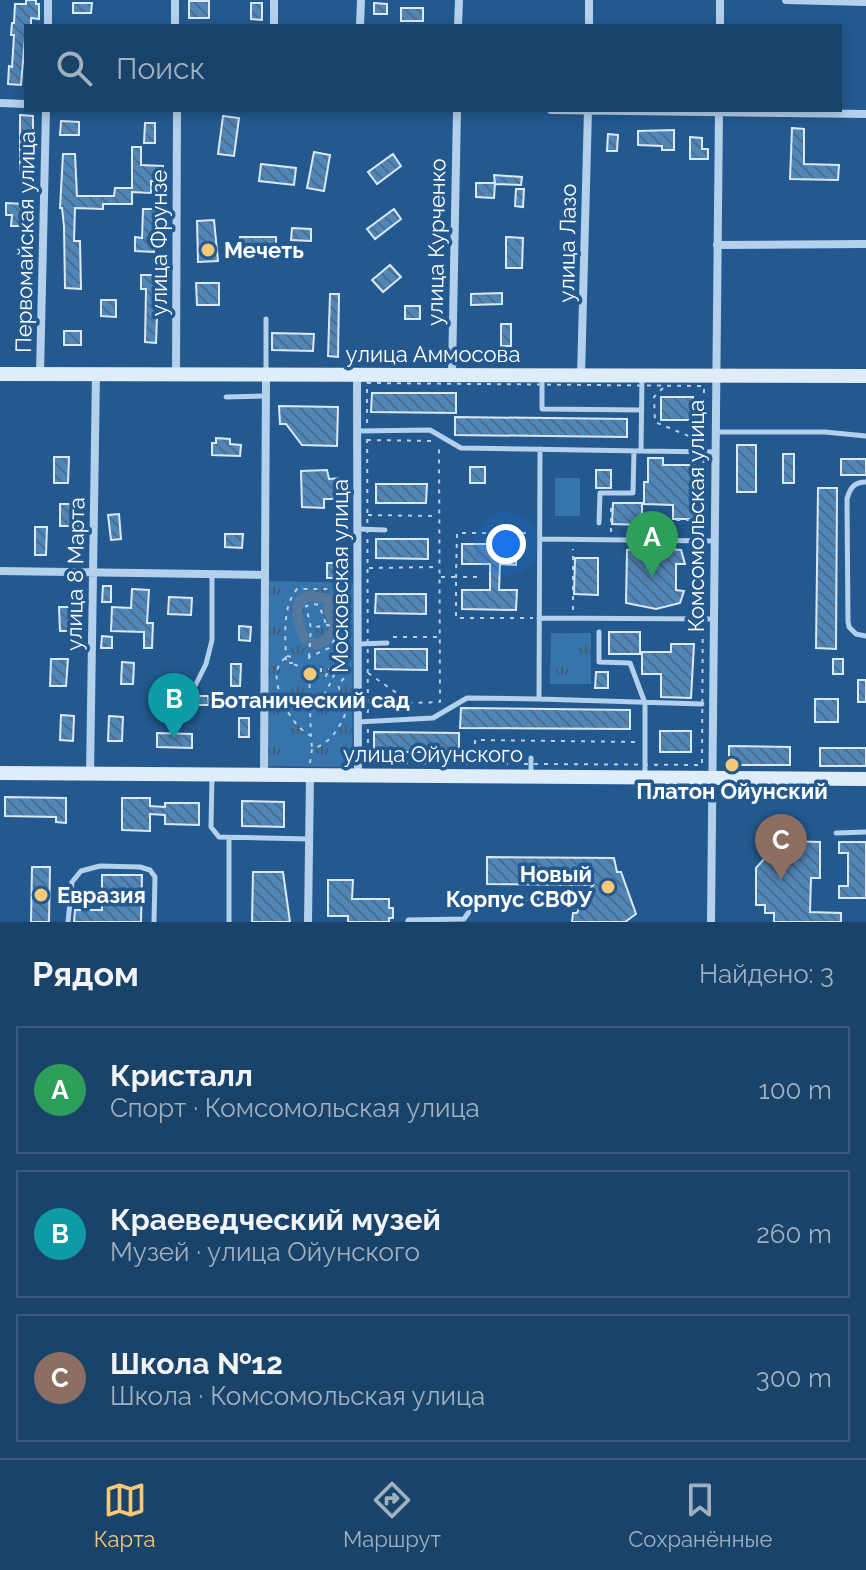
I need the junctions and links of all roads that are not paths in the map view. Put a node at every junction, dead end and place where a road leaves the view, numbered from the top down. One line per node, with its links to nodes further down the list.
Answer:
1 (48, 0): 11 (street)
2 (175, 0): 12 (street)
3 (274, 0): 13 (street)
4 (361, 0): 14 (street)
5 (459, 0): 15 (street)
6 (589, 0): 16 (street)
7 (720, 0): 17 (street)
8 (790, 0): 9 (street)
9 (848, 1): 10 (street)
10 (866, 2)
11 (48, 24)
12 (175, 24)
13 (274, 24)
14 (360, 24)
15 (458, 24)
16 (589, 24)
17 (720, 24)
18 (0, 103): 19 (street)
19 (24, 104)
20 (46, 112): 31 (street, Первомайская улица)
21 (177, 112): 34 (street, улица Фрунзе)
22 (457, 112): 33 (street, улица Курченко)
23 (588, 112): 39 (street, улица Лазо)
24 (719, 112): 28 (street, Комсомольская улица)
25 (792, 112): 26 (street)
26 (866, 114)
27 (866, 244): 28 (street)
28 (717, 245): 40 (street, Комсомольская улица)
29 (266, 319): 37 (lane)
30 (0, 374): 31 (main road, улица Аммосова)
31 (40, 374): 32 (main road, улица Аммосова)
32 (96, 374): 34 (main road, улица Аммосова); 58 (street, улица 8 Марта)
33 (452, 374): 35 (main road, улица Аммосова); 38 (main road, улица Аммосова)
34 (176, 375): 37 (main road, улица Аммосова)
35 (542, 375): 39 (main road, улица Аммосова); 44 (lane)
36 (642, 375): 39 (main road, улица Аммосова); 40 (main road, улица Аммосова); 44 (lane)
37 (266, 376): 38 (main road, улица Аммосова); 42 (street)
38 (357, 376): 45 (street, Московская улица)
39 (581, 376)
40 (714, 376): 41 (main road, улица Аммосова); 46 (street, Комсомольская улица)
41 (866, 376)
42 (266, 396): 43 (lane); 60 (street)
43 (226, 397)
44 (642, 410): 49 (lane)
45 (358, 431): 48 (lane); 53 (street, Московская улица)
46 (715, 432): 47 (lane); 50 (street, Комсомольская улица)
47 (866, 436)
48 (540, 449): 49 (lane); 55 (lane)
49 (638, 451): 50 (lane); 52 (lane)
50 (715, 452): 56 (street, Комсомольская улица)
51 (866, 482): 64 (lane)
52 (599, 523)
53 (358, 529): 54 (lane); 66 (street, Московская улица)
54 (385, 530)
55 (540, 539): 56 (lane); 61 (lane)
56 (714, 541): 62 (street, Комсомольская улица)
57 (0, 571): 58 (street)
58 (93, 573): 59 (street); 76 (street, улица 8 Марта)
59 (212, 574): 60 (street); 70 (lane)
60 (265, 575): 74 (street)
61 (537, 618): 62 (lane); 67 (lane)
62 (713, 619): 81 (street, Комсомольская улица)
63 (599, 632): 68 (lane)
64 (866, 636)
65 (387, 643): 66 (lane)
66 (358, 644): 71 (street, Московская улица)
67 (539, 699): 68 (lane); 71 (lane)
68 (645, 703): 69 (lane); 80 (lane)
69 (702, 704)
70 (161, 705)
71 (358, 722): 77 (street, Московская улица)
72 (531, 758): 79 (lane)
73 (0, 773): 76 (main road, улица Ойунского)
74 (264, 773): 75 (main road, улица Ойунского); 78 (main road, улица Ойунского)
75 (212, 774): 76 (main road, улица Ойунского); 85 (lane)
76 (90, 775)
77 (358, 775): 78 (main road, улица Ойунского); 79 (main road, улица Ойунского)
78 (310, 776): 86 (street)
79 (531, 776): 80 (main road, улица Ойунского)
80 (645, 778): 81 (main road, улица Ойунского)
81 (711, 779): 82 (main road, улица Ойунского); 93 (street, Комсомольская улица)
82 (866, 779)
83 (866, 832): 84 (lane)
84 (836, 833)
85 (229, 838): 86 (lane); 90 (lane)
86 (309, 839): 91 (street)
87 (567, 897): 92 (lane)
88 (68, 922): 89 (lane)
89 (154, 922)
90 (229, 922)
91 (308, 922)
92 (408, 922)
93 (711, 922)

